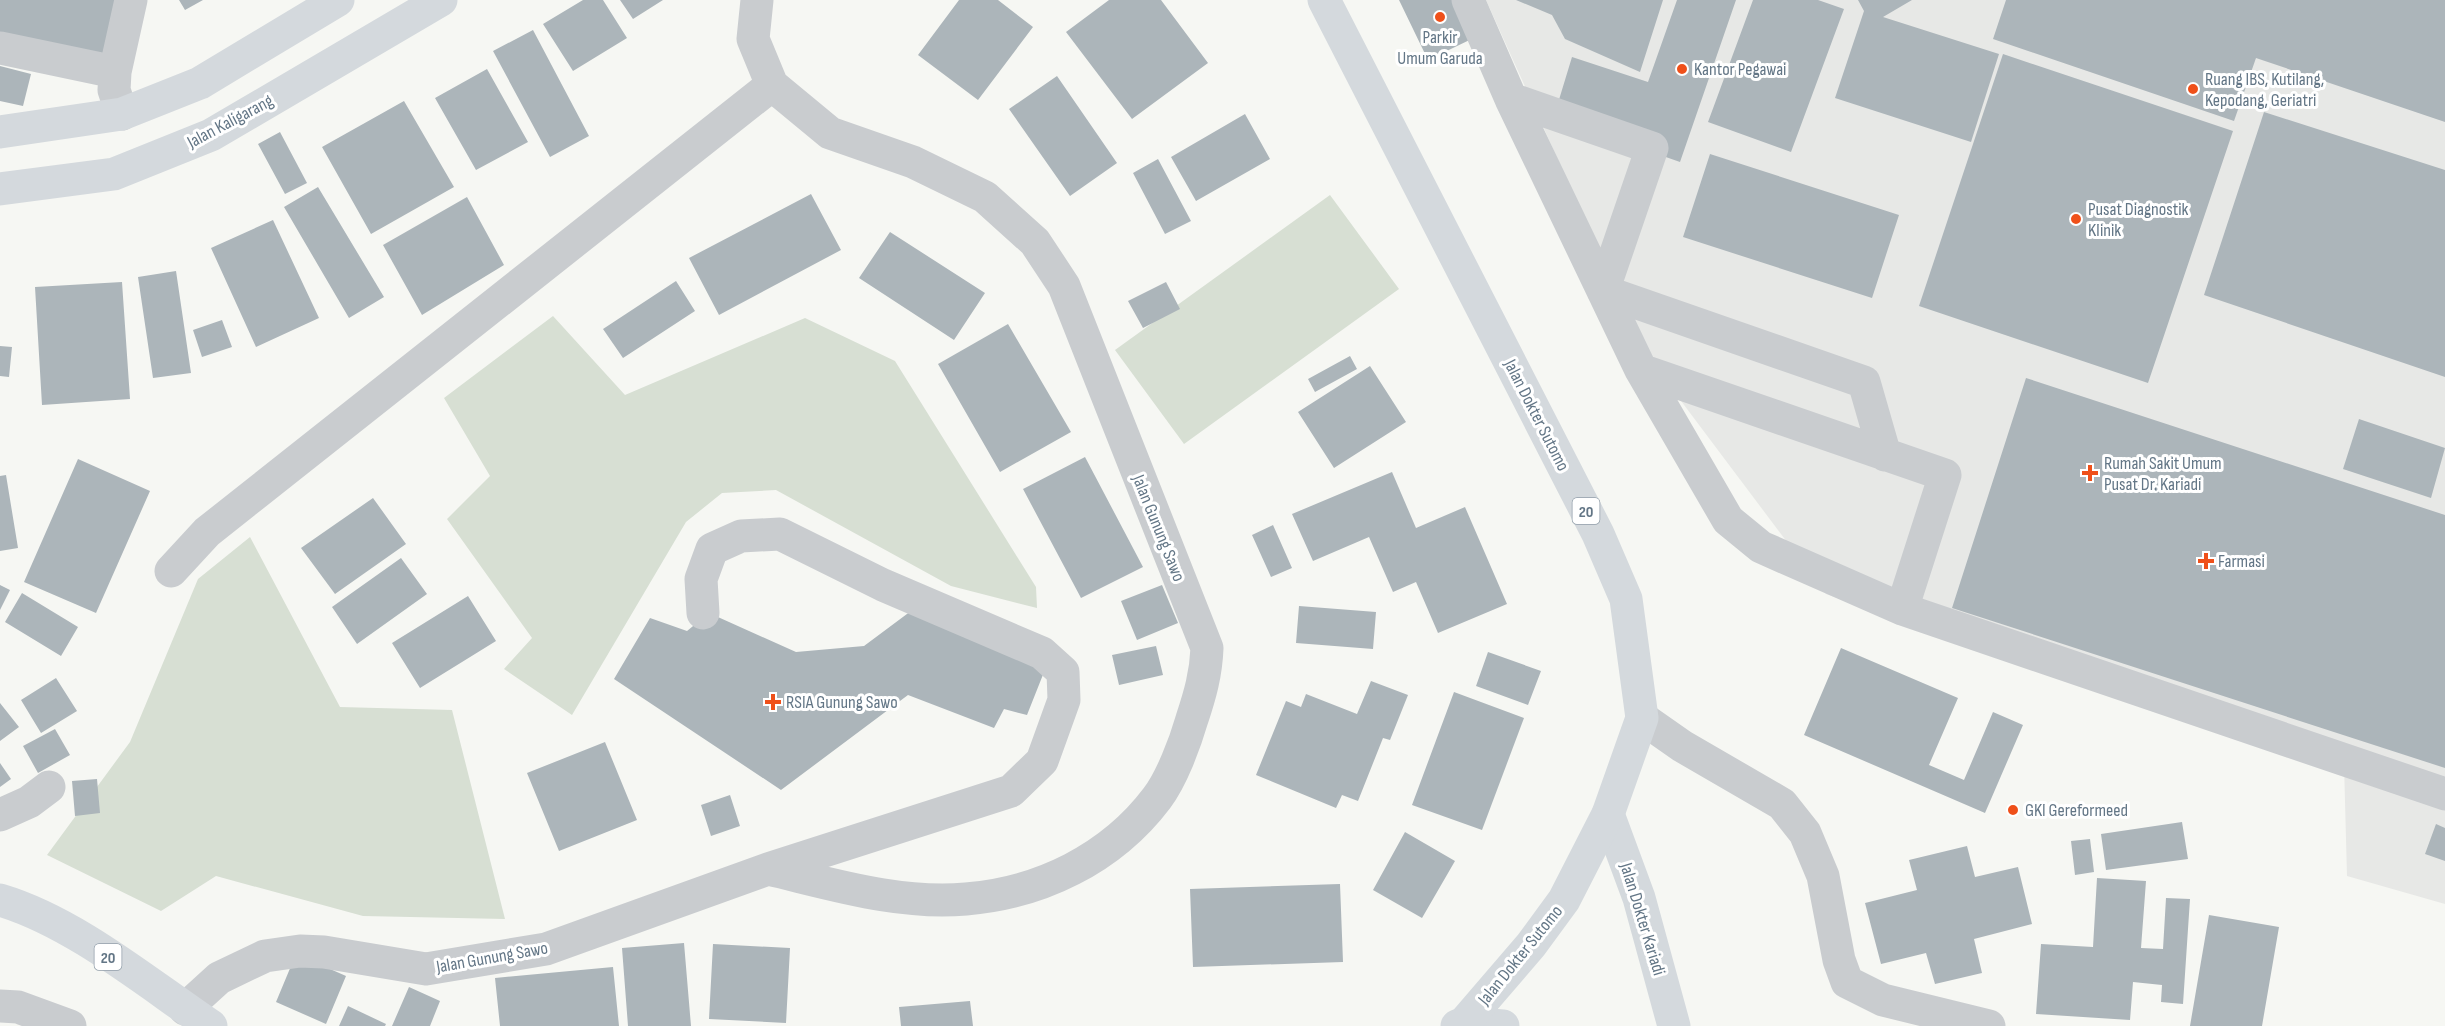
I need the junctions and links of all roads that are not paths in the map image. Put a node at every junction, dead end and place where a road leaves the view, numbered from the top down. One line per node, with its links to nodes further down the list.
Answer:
1 (131, 0): 8 (street)
2 (338, 0): 11 (main road)
3 (757, 0): 9 (street, Jalan Gunung Sawo)
4 (1324, 0): 20 (main road, Jalan Dokter Sutomo / 20)
5 (1468, 0): 10 (street)
6 (423, 4): 13 (main road, Jalan Kaligarang)
7 (0, 48): 8 (street)
8 (115, 72): 11 (street)
9 (772, 85): 17 (street); 25 (street, Jalan Gunung Sawo)
10 (1511, 99): 14 (street); 14 (street)
11 (122, 114): 12 (main road)
12 (0, 132)
13 (0, 189)
14 (1603, 291): 15 (street); 16 (street)
15 (1641, 370): 16 (street); 18 (street)
16 (1885, 454): 18 (street)
17 (171, 571)
18 (1902, 609): 22 (street)
19 (703, 613): 25 (street, Jalan Gunung Sawo)
20 (1642, 718): 23 (main road, Jalan Dokter Sutomo / 20); 33 (street)
21 (49, 787): 24 (street)
22 (2445, 794)
23 (1608, 814): 29 (main road, Jalan Dokter Sutomo / 20); 32 (main road, Jalan Dokter Kariadi)
24 (0, 815)
25 (768, 869): 28 (street, Jalan Gunung Sawo)
26 (0, 900): 28 (main road, 20)
27 (0, 1006): 30 (street)
28 (199, 1020)
29 (1460, 1024): 31 (main road)
30 (70, 1026)
31 (1503, 1026)
32 (1674, 1026)
33 (1989, 1026)

